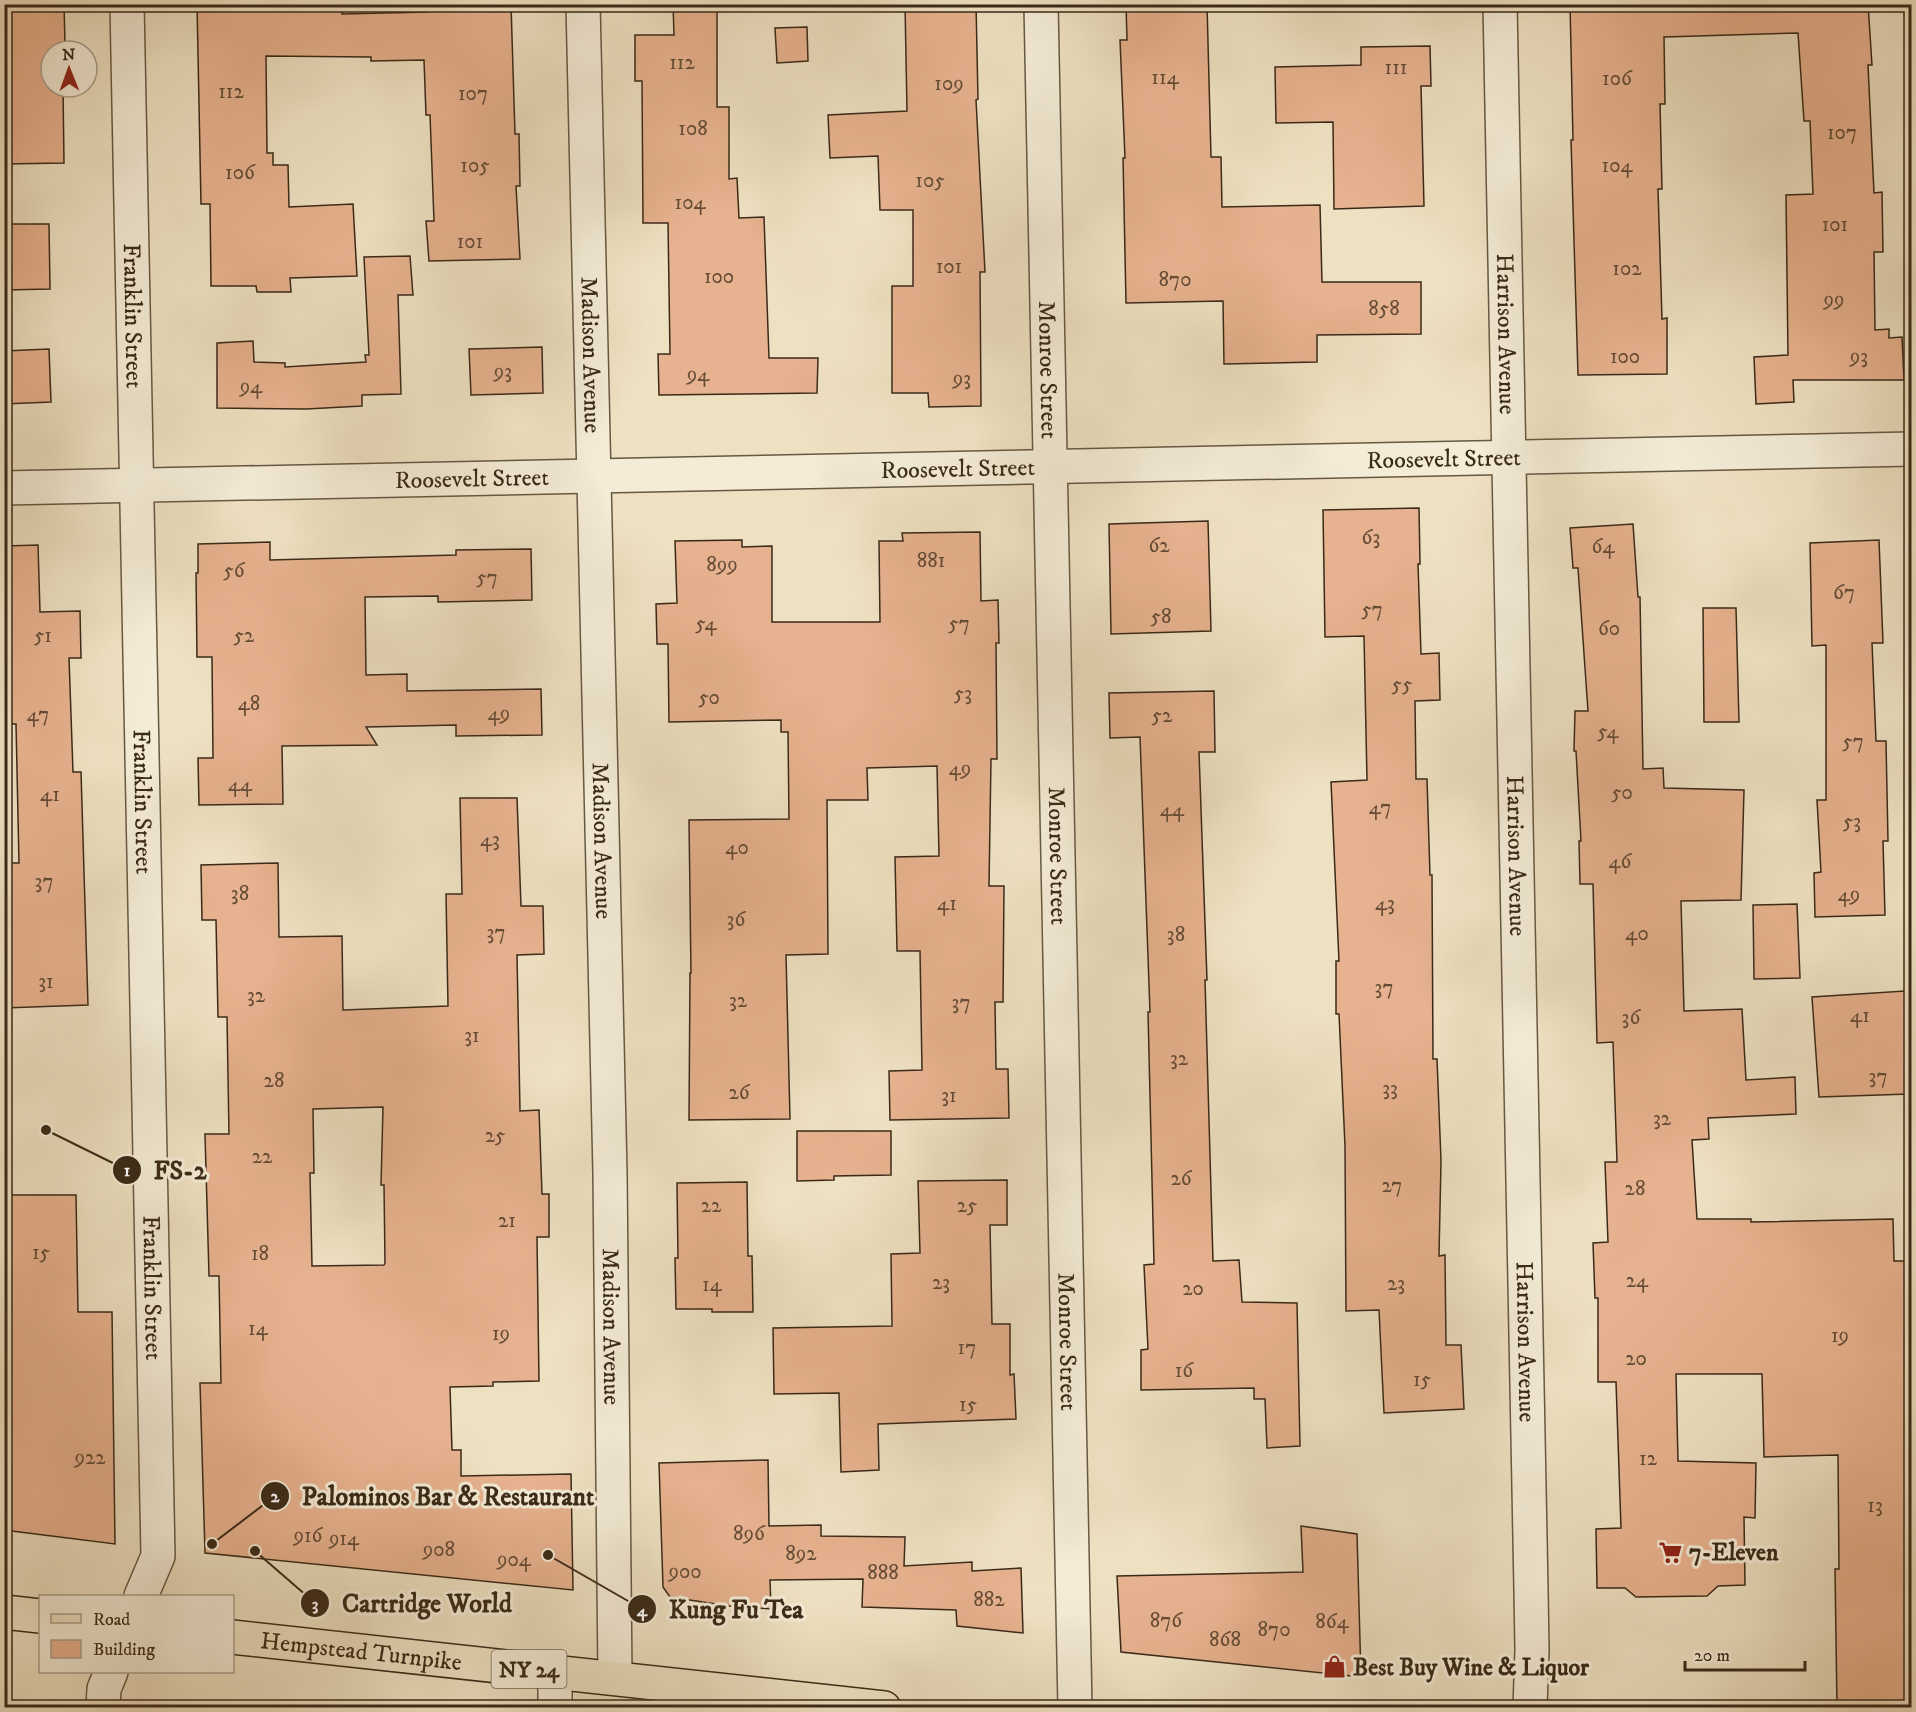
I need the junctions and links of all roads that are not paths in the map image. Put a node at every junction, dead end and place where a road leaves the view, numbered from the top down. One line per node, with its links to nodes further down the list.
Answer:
1 (127, 4): 9 (street, Franklin Street)
2 (583, 4): 8 (street, Madison Avenue)
3 (1041, 4): 7 (street, Monroe Street)
4 (1500, 4): 6 (street, Harrison Avenue)
5 (1911, 449): 6 (street, Roosevelt Street)
6 (1509, 457): 7 (street, Roosevelt Street); 22 (street, Harrison Avenue)
7 (1050, 467): 8 (street, Roosevelt Street); 21 (street, Monroe Street)
8 (594, 475): 9 (street, Roosevelt Street); 17 (street, Madison Avenue)
9 (138, 485): 10 (street, Roosevelt Street); 11 (street, Franklin Street)
10 (4, 488)
11 (141, 1595)
12 (4, 1612): 13 (main road)
13 (39, 1616)
14 (234, 1637): 15 (main road, Hempstead Turnpike / NY 24)
15 (555, 1672): 17 (main road, Hempstead Turnpike / NY 24); 19 (street)
16 (110, 1673): 18 (street)
17 (615, 1678): 20 (main road, Hempstead Turnpike / NY 24)
18 (103, 1707)
19 (555, 1707)
20 (884, 1707)
21 (1076, 1707)
22 (1530, 1707)

